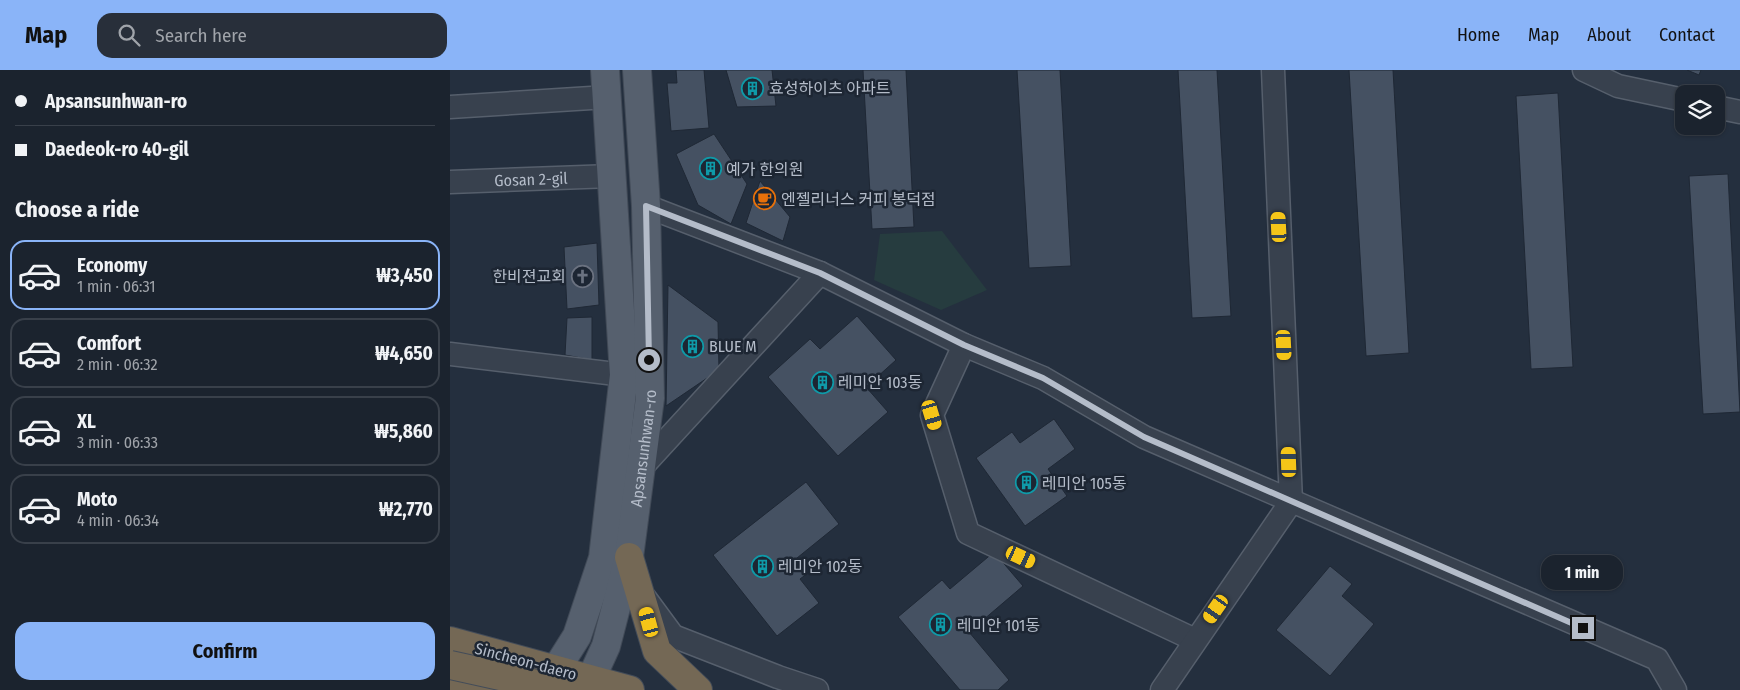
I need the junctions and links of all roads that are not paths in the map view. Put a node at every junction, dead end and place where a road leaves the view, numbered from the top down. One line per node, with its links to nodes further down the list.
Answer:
1 (605, 70): 5 (main road, Apsansunhwan-ro)
2 (638, 70): 12 (main road, Apsansunhwan-ro)
3 (1273, 70): 18 (street)
4 (1584, 70): 6 (street)
5 (607, 97): 7 (street); 10 (main road, Apsansunhwan-ro)
6 (1675, 98)
7 (450, 107)
8 (1725, 109): 9 (street)
9 (1740, 112)
10 (612, 176): 11 (street, Gosan 2-gil); 16 (main road, Apsansunhwan-ro)
11 (450, 182)
12 (646, 206): 13 (street); 17 (main road, Apsansunhwan-ro)
13 (820, 273): 14 (street); 17 (street)
14 (964, 345): 18 (street); 21 (street)
15 (450, 354): 16 (street, Apsansunhwan-ro)
16 (624, 375): 25 (main road)
17 (641, 468): 19 (main road, Apsansunhwan-ro)
18 (1291, 502): 21 (street); 32 (street)
19 (629, 557): 20 (highway); 26 (main road, Apsansunhwan-ro)
20 (640, 592): 29 (highway); 30 (street)
21 (1195, 640): 31 (street)
22 (450, 641): 25 (highway, Sincheon-daero)
23 (450, 665): 25 (highway, bridge)
24 (450, 678): 27 (highway)
25 (554, 683): 26 (highway, Sincheon-daero)
26 (589, 684): 28 (highway, Sincheon-daero)
27 (496, 690)
28 (630, 690)
29 (698, 690)
30 (818, 690)
31 (1162, 690)
32 (1675, 690)

